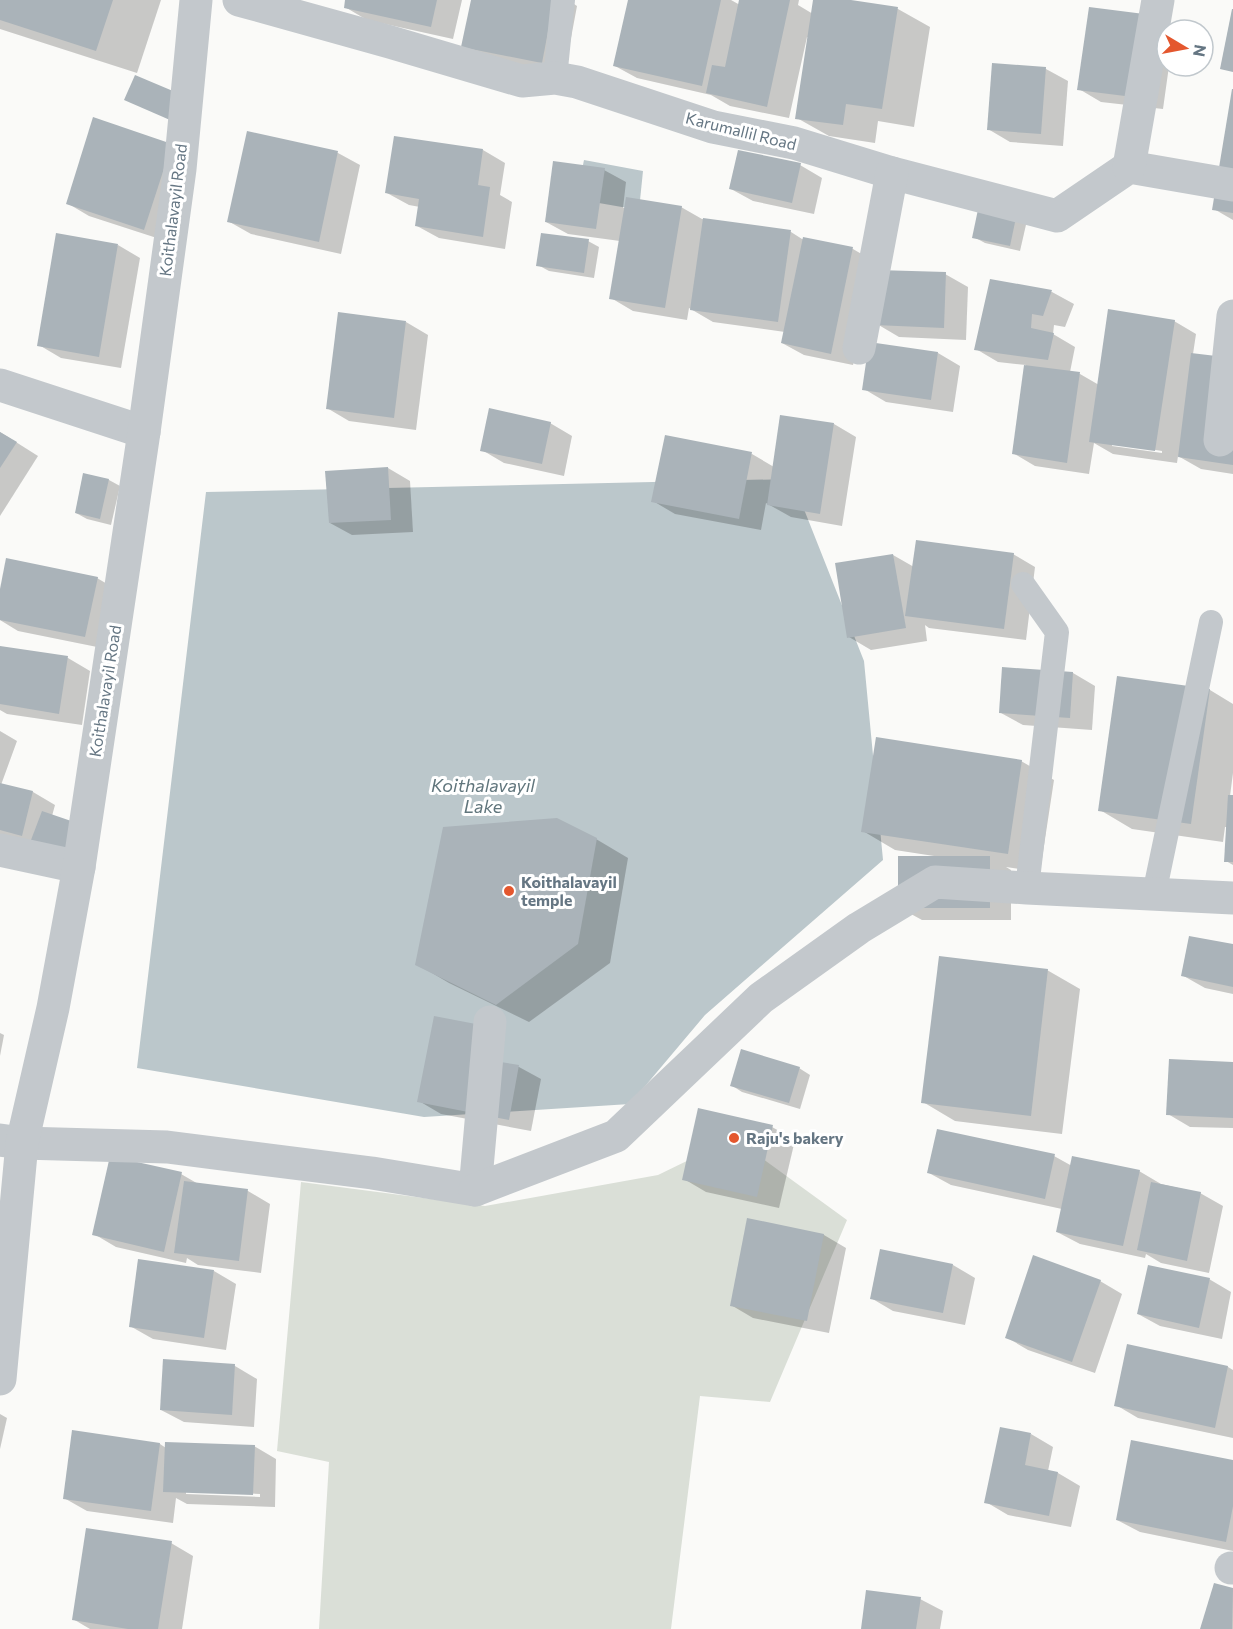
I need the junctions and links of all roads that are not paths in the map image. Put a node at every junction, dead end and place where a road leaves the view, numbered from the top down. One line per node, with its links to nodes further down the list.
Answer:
1 (196, 0): 12 (street, Koithalavayil Road)
2 (239, 0): 5 (street, Karumallil Road)
3 (563, 0): 5 (lane)
4 (1158, 0): 6 (street)
5 (555, 78): 7 (street, Karumallil Road)
6 (1129, 167): 7 (street, Karumallil Road); 8 (street)
7 (892, 173): 10 (street)
8 (1233, 185)
9 (1233, 316): 13 (street)
10 (859, 348)
11 (0, 385): 12 (street)
12 (144, 432): 17 (street, Koithalavayil Road)
13 (1220, 440)
14 (1023, 584): 18 (lane)
15 (1211, 622): 19 (lane)
16 (0, 849): 17 (street)
17 (79, 867): 22 (street, Koithalavayil Road)
18 (1027, 888): 19 (street); 23 (street)
19 (1154, 894): 20 (street)
20 (1233, 898)
21 (490, 1022): 23 (street)
22 (11, 1142): 23 (street); 24 (street, Koithalavayil Road)
23 (475, 1190)
24 (0, 1379)

